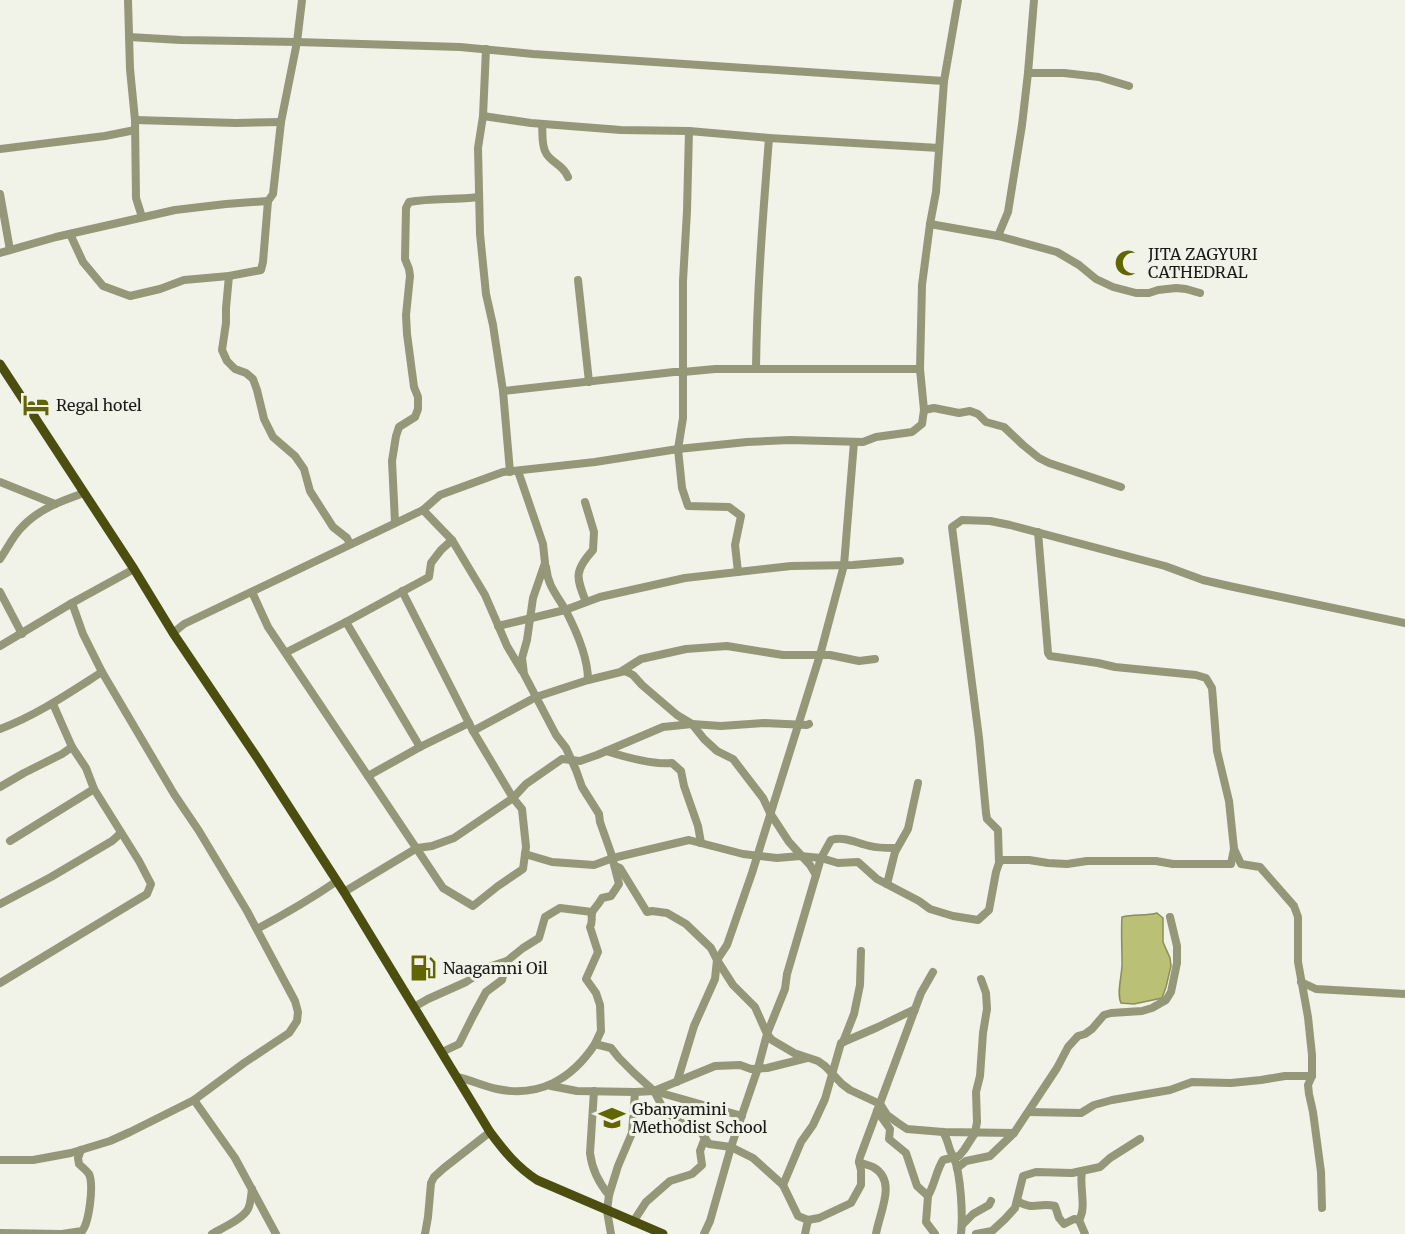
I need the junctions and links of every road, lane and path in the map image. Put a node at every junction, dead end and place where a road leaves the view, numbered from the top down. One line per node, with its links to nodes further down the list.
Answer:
1 (128, 0): 5 (street)
2 (302, 0): 6 (street)
3 (958, 0): 9 (street)
4 (1034, 0): 8 (street)
5 (129, 37): 6 (street); 12 (street)
6 (297, 42): 7 (street); 13 (street)
7 (486, 49): 9 (street); 11 (street)
8 (1028, 73): 10 (street); 27 (street)
9 (945, 81): 18 (street)
10 (1130, 86)
11 (483, 116): 14 (street); 22 (street)
12 (135, 120): 13 (street); 15 (street)
13 (281, 122): 23 (street)
14 (542, 124): 16 (street); 20 (street)
15 (135, 130): 19 (street); 24 (street)
16 (689, 131): 17 (street); 36 (street)
17 (770, 138): 18 (street); 34 (street)
18 (939, 148): 25 (street)
19 (0, 149)
20 (568, 177)
21 (0, 194): 28 (street)
22 (478, 197): 38 (street); 49 (street)
23 (268, 201): 24 (street); 30 (street)
24 (142, 217): 26 (street)
25 (930, 224): 27 (street); 35 (street)
26 (69, 234): 28 (street); 30 (street)
27 (998, 236): 32 (street)
28 (10, 250): 29 (street)
29 (0, 253)
30 (229, 276): 52 (street)
31 (578, 280): 37 (street)
32 (1200, 293)
33 (0, 364): 45 (main road)
34 (756, 368): 35 (street); 36 (street)
35 (920, 369): 39 (street)
36 (683, 372): 37 (street); 41 (street)
37 (589, 382): 38 (street)
38 (504, 390): 42 (street)
39 (924, 410): 40 (street); 44 (street)
40 (854, 442): 41 (street); 56 (street)
41 (678, 449): 42 (street); 58 (street)
42 (514, 471): 48 (street); 55 (street)
43 (0, 482): 47 (street)
44 (1121, 487)
45 (84, 494): 47 (street); 57 (main road)
46 (585, 502): 62 (street)
47 (55, 504): 53 (street)
48 (423, 510): 49 (street); 51 (street)
49 (395, 522): 52 (street)
50 (1038, 532): 67 (street); 101 (street); 107 (street)
51 (452, 540): 59 (street); 68 (street)
52 (350, 544): 61 (street)
53 (0, 559)
54 (900, 561): 56 (street)
55 (545, 563): 64 (street); 65 (street)
56 (844, 565): 58 (street); 73 (street)
57 (134, 569): 63 (street); 69 (main road)
58 (738, 572): 62 (street)
59 (402, 591): 66 (street); 84 (street)
60 (0, 592): 70 (street)
61 (252, 592): 69 (street); 72 (street)
62 (586, 602): 64 (street)
63 (72, 603): 70 (street); 75 (street)
64 (565, 610): 65 (street); 78 (street)
65 (530, 618): 68 (street); 77 (street)
66 (346, 622): 72 (street); 87 (street)
67 (1405, 623)
68 (498, 626): 77 (street)
69 (173, 633): 111 (main road)
70 (22, 634): 71 (street)
71 (0, 646)
72 (287, 652): 90 (street)
73 (820, 655): 74 (street); 76 (street); 83 (street)
74 (875, 659)
75 (102, 672): 80 (street); 117 (street)
76 (619, 672): 78 (street); 81 (street)
77 (524, 674): 79 (street)
78 (588, 680): 79 (street)
79 (536, 697): 84 (street); 89 (street)
80 (53, 704): 85 (street); 86 (street)
81 (692, 724): 83 (street); 88 (street); 95 (street)
82 (809, 724): 83 (street)
83 (799, 725): 95 (street)
84 (471, 727): 87 (street); 94 (street)
85 (0, 729)
86 (72, 747): 92 (street); 93 (street)
87 (420, 747): 90 (street)
88 (606, 751): 89 (street); 98 (street)
89 (572, 761): 94 (street); 106 (street)
90 (368, 776): 99 (street)
91 (918, 783): 112 (street)
92 (0, 787)
93 (94, 789): 96 (street); 97 (street)
94 (513, 798): 99 (street); 102 (street)
95 (770, 813): 103 (street); 104 (street)
96 (121, 833): 114 (street); 124 (street)
97 (10, 841)
98 (701, 843): 103 (street); 106 (street)
99 (417, 848): 102 (street); 113 (street)
100 (894, 848): 105 (street)
101 (1234, 849): 108 (street); 109 (street)
102 (525, 854): 106 (street)
103 (757, 856): 104 (street); 119 (street)
104 (800, 856): 105 (street); 110 (street)
105 (821, 858): 110 (street); 112 (street)
106 (614, 862): 115 (street); 119 (street)
107 (999, 863): 108 (street); 112 (street)
108 (1232, 864): 109 (street)
109 (1241, 864): 123 (street)
110 (816, 875): 128 (street)
111 (336, 881): 113 (main road); 117 (street)
112 (887, 884)
113 (344, 892): 126 (main road)
114 (0, 904)
115 (592, 912): 120 (street); 130 (street)
116 (1170, 917): 144 (street)
117 (257, 929): 142 (street)
118 (861, 951): 129 (street)
119 (717, 960): 128 (street); 137 (street)
120 (507, 962): 126 (street); 131 (street)
121 (933, 972): 127 (street)
122 (981, 979): 149 (street)
123 (1301, 982): 125 (street); 135 (street)
124 (0, 983)
125 (1405, 994)
126 (414, 1007): 131 (main road)
127 (915, 1009): 129 (street); 143 (street)
128 (767, 1034): 132 (street); 133 (street)
129 (843, 1042): 134 (street)
130 (595, 1044): 138 (street); 140 (street)
131 (442, 1052): 136 (main road)
132 (807, 1058): 133 (street); 134 (street)
133 (758, 1068): 137 (street); 145 (street)
134 (833, 1073): 143 (street); 159 (street)
135 (1312, 1076): 144 (street); 165 (street)
136 (457, 1077): 138 (street); 146 (main road)
137 (677, 1082): 140 (street)
138 (549, 1085): 139 (street)
139 (594, 1091): 141 (street); 161 (street)
140 (654, 1091): 141 (street); 145 (street); 150 (street)
141 (635, 1092): 161 (street)
142 (194, 1100): 153 (street); 160 (street)
143 (878, 1108): 147 (street); 156 (street); 162 (street)
144 (1029, 1112): 148 (street)
145 (742, 1116): 152 (street)
146 (490, 1132): 166 (main road); 174 (street)
147 (943, 1132): 149 (street); 154 (street)
148 (1014, 1132): 149 (street); 157 (street)
149 (975, 1133): 154 (street)
150 (705, 1138): 152 (street); 169 (street)
151 (1140, 1139): 158 (street)
152 (731, 1147): 159 (street); 177 (street)
153 (81, 1150): 155 (street); 171 (street)
154 (954, 1158): 157 (street); 162 (street)
155 (0, 1160)
156 (859, 1162): 167 (street); 179 (street)
157 (957, 1168): 170 (street)
158 (1082, 1171): 164 (street); 168 (street)
159 (783, 1185): 167 (street)
160 (252, 1189): 172 (street); 173 (street)
161 (609, 1195): 166 (street)
162 (928, 1196): 180 (street)
163 (991, 1201): 170 (street)
164 (1017, 1201): 168 (street); 181 (street)
165 (1322, 1208)
166 (607, 1211): 169 (main road); 175 (street)
167 (808, 1220): 178 (street)
168 (1079, 1220): 182 (street)
169 (633, 1222): 176 (main road)
170 (961, 1230)
171 (0, 1233)
172 (212, 1234)
173 (276, 1234)
174 (425, 1234)
175 (612, 1234)
176 (663, 1234)
177 (704, 1234)
178 (805, 1234)
179 (876, 1234)
180 (936, 1234)
181 (976, 1234)
182 (1084, 1234)

